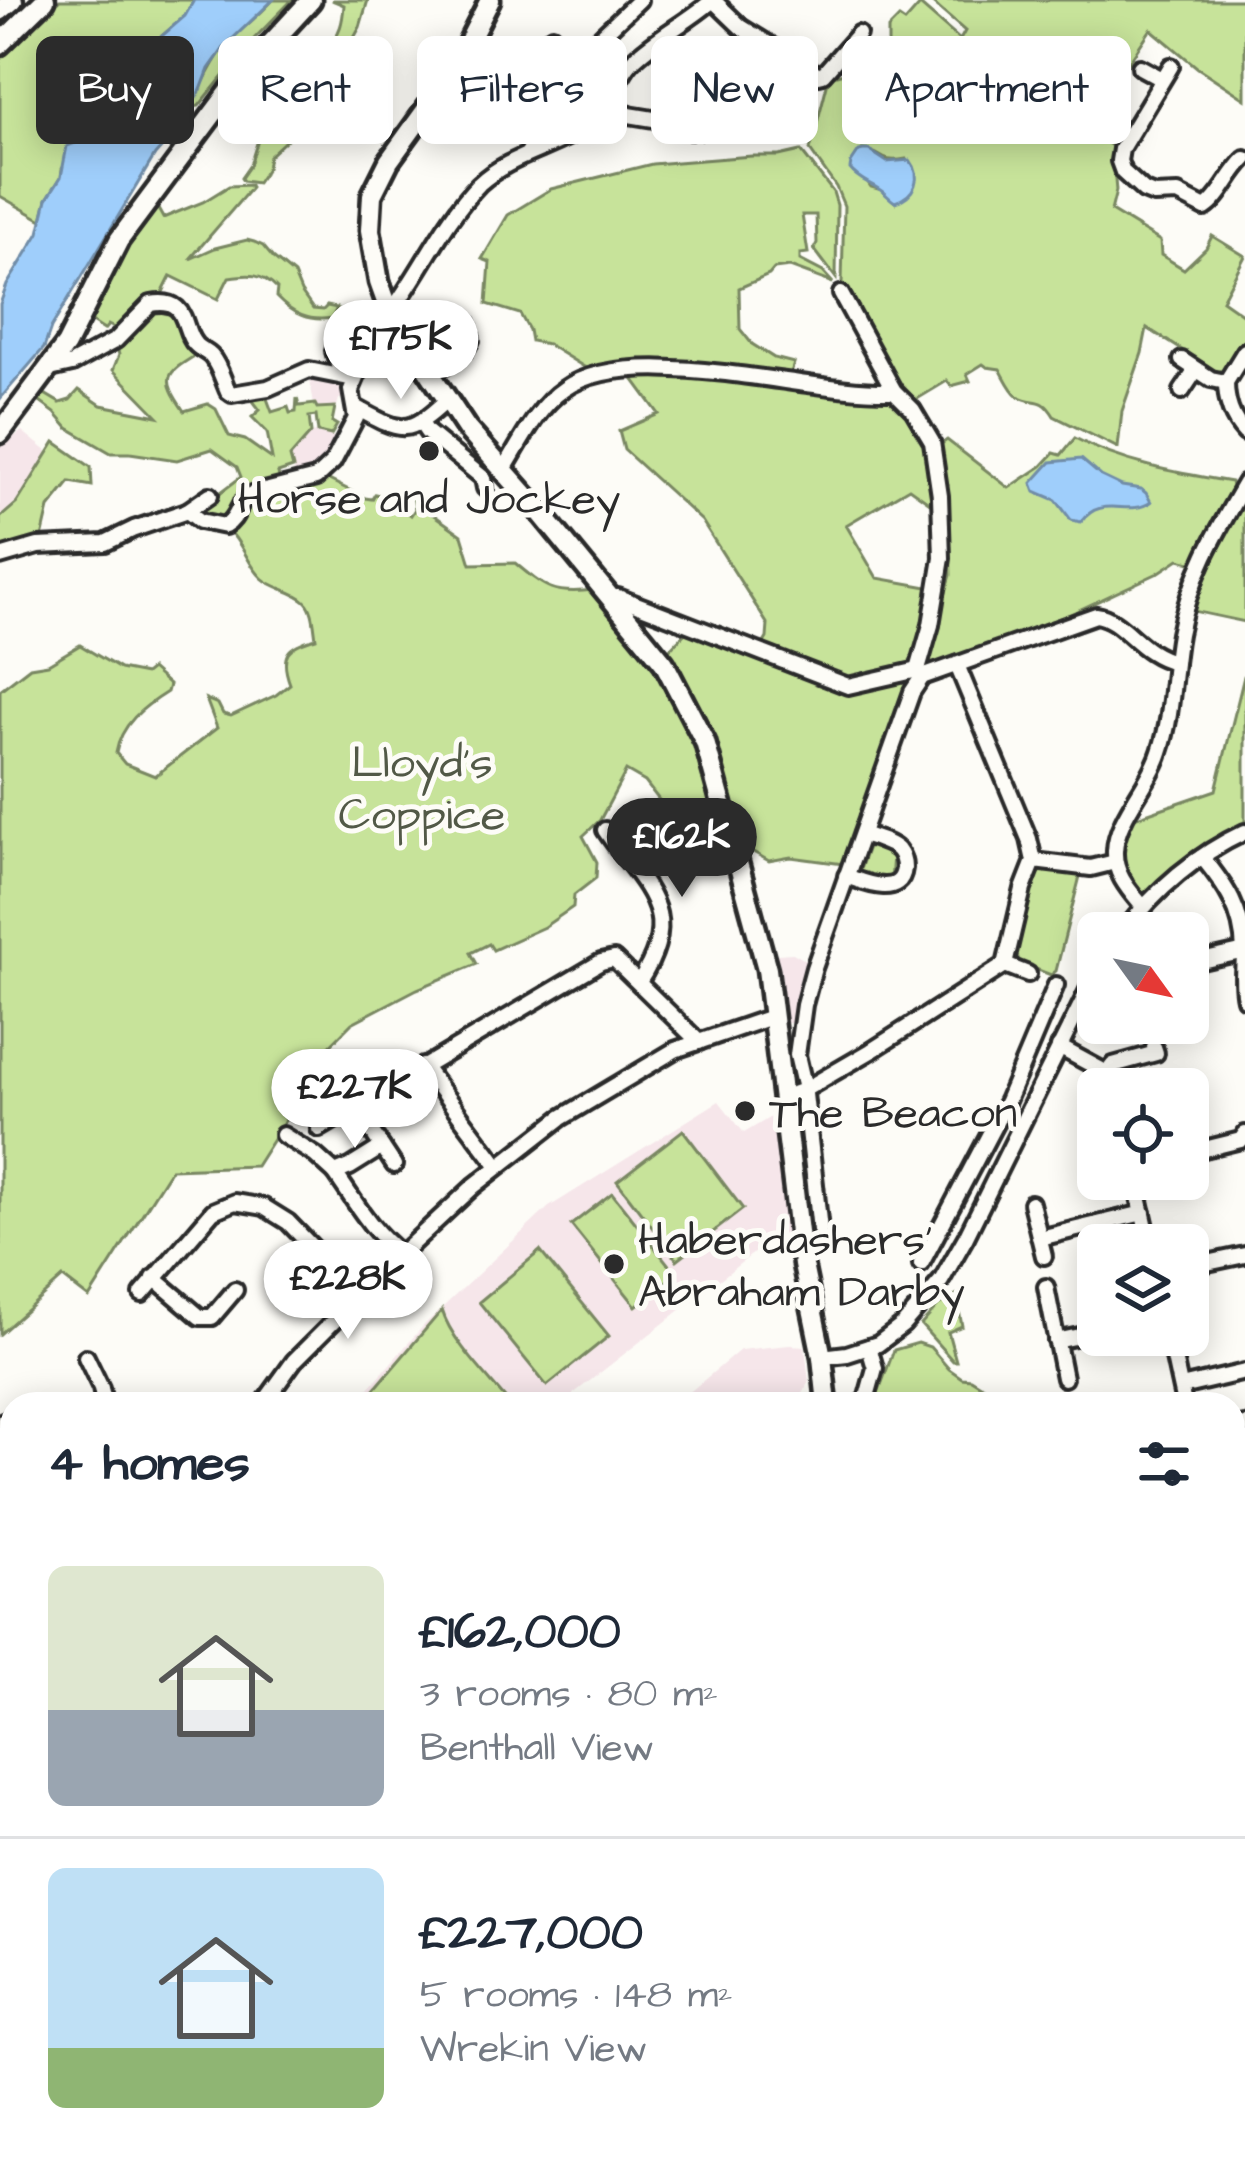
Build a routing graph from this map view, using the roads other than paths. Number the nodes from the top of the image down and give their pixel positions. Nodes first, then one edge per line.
1 (13, 0) edge
2 (45, 0) edge
3 (311, 0) edge
4 (490, 0) edge
5 (639, 0) edge
6 (708, 1) edge
7 (0, 11) edge
8 (858, 34) dead end
9 (601, 36) edge
10 (0, 44) edge
11 (1140, 67) dead end
12 (627, 72) edge
13 (1131, 129) edge
14 (533, 144) edge
15 (547, 144) edge
16 (1124, 144) edge
17 (528, 153) junction
18 (1245, 159) edge
19 (841, 294) dead end
20 (390, 313) junction
21 (350, 324) dead end
22 (409, 341) junction
23 (368, 350) dead end
24 (1245, 351) edge
25 (50, 369) junction
26 (430, 376) junction
27 (347, 377) junction
28 (1226, 382) junction
29 (894, 391) junction
30 (1182, 391) dead end
31 (447, 400) junction
32 (356, 407) junction
33 (422, 423) junction
34 (0, 433) edge
35 (1245, 433) edge
36 (502, 471) junction
37 (1245, 483) edge
38 (485, 488) dead end
39 (210, 495) dead end
40 (187, 511) junction
41 (0, 556) edge
42 (610, 598) junction
43 (1175, 662) junction
44 (957, 664) junction
45 (921, 674) junction
46 (605, 830) dead end
47 (1245, 832) edge
48 (862, 834) junction
49 (1202, 856) junction
50 (1034, 861) junction
51 (1114, 862) junction
52 (846, 876) junction
53 (1143, 907) junction
54 (1139, 912) edge
55 (1245, 951) edge
56 (1209, 959) edge
57 (1004, 964) junction
58 (1028, 974) dead end
59 (639, 982) junction
60 (1056, 986) dead end
61 (1245, 999) edge
62 (1077, 1011) edge
63 (771, 1017) junction
64 (700, 1042) junction
65 (1059, 1047) junction
66 (1154, 1047) dead end
67 (423, 1066) junction
68 (1098, 1068) edge
69 (1111, 1068) edge
70 (804, 1090) junction
71 (784, 1097) junction
72 (1006, 1101) junction
73 (357, 1109) junction
74 (1028, 1110) junction
75 (319, 1129) dead end
76 (1245, 1134) edge
77 (284, 1135) dead end
78 (382, 1147) junction
79 (1209, 1148) edge
80 (394, 1165) dead end
81 (498, 1166) junction
82 (335, 1173) junction
83 (1140, 1200) edge
84 (1031, 1203) dead end
85 (1143, 1214) junction
86 (1145, 1224) edge
87 (820, 1230) dead end
88 (1040, 1238) junction
89 (401, 1254) junction
90 (1245, 1255) edge
91 (1043, 1256) dead end
92 (1209, 1263) edge
93 (920, 1264) dead end
94 (154, 1278) junction
95 (1046, 1287) dead end
96 (368, 1288) junction
97 (235, 1290) dead end
98 (142, 1294) dead end
99 (1077, 1336) edge
100 (1056, 1341) junction
101 (869, 1347) junction
102 (1174, 1356) edge
103 (86, 1357) dead end
104 (822, 1357) junction
105 (1245, 1372) edge
106 (1064, 1378) dead end
107 (1181, 1388) junction
108 (102, 1392) edge
109 (272, 1392) edge
110 (826, 1392) edge
111 (868, 1392) edge
112 (1182, 1392) edge

1 - 7 main road
2 - 10 main road
3 - 25 main road
4 - 20 main road
5 - 9 street
6 - 8 street
6 - 12 street
11 - 13 street
14 - 17 street
15 - 17 street
16 - 18 street
17 - 20 street
19 - 29 street
20 - 22 main road
21 - 27 street
22 - 26 main road
22 - 26 street
23 - 27 street
24 - 28 street
25 - 27 street
25 - 34 main road
26 - 31 main road
27 - 32 street
28 - 30 street
28 - 35 street
29 - 36 street
29 - 45 street
31 - 33 street
31 - 36 main road
32 - 33 street
32 - 40 street
33 - 38 street
36 - 42 main road
37 - 43 street
39 - 40 street
40 - 41 street
42 - 45 street
42 - 63 main road
43 - 44 street
43 - 51 street
44 - 45 street
44 - 50 street
45 - 48 street
46 - 59 street
47 - 49 street
48 - 52 street
48 - 52 street
49 - 53 street
49 - 55 street
50 - 51 street
50 - 57 street
51 - 53 street
52 - 70 street
53 - 54 street
55 - 56 street
55 - 61 street
57 - 58 street
57 - 70 street
59 - 64 street
59 - 67 street
60 - 72 street
62 - 65 street
63 - 64 street
63 - 71 main road
64 - 81 street
65 - 68 street
65 - 74 street
66 - 69 street
67 - 73 street
67 - 81 street
70 - 71 street
70 - 87 street
71 - 104 main road
72 - 74 street
72 - 93 street
73 - 75 street
73 - 78 street
74 - 101 street
76 - 79 street
77 - 82 street
78 - 80 street
78 - 82 street
81 - 89 street
82 - 89 street
83 - 85 street
84 - 88 street
85 - 86 street
85 - 88 street
88 - 91 street
89 - 96 street
90 - 92 street
94 - 96 street
94 - 97 street
94 - 98 street
95 - 100 street
96 - 109 street
99 - 100 street
100 - 106 street
101 - 104 street
101 - 111 street
102 - 107 street
103 - 108 street
104 - 110 main road
105 - 107 street
107 - 112 street

